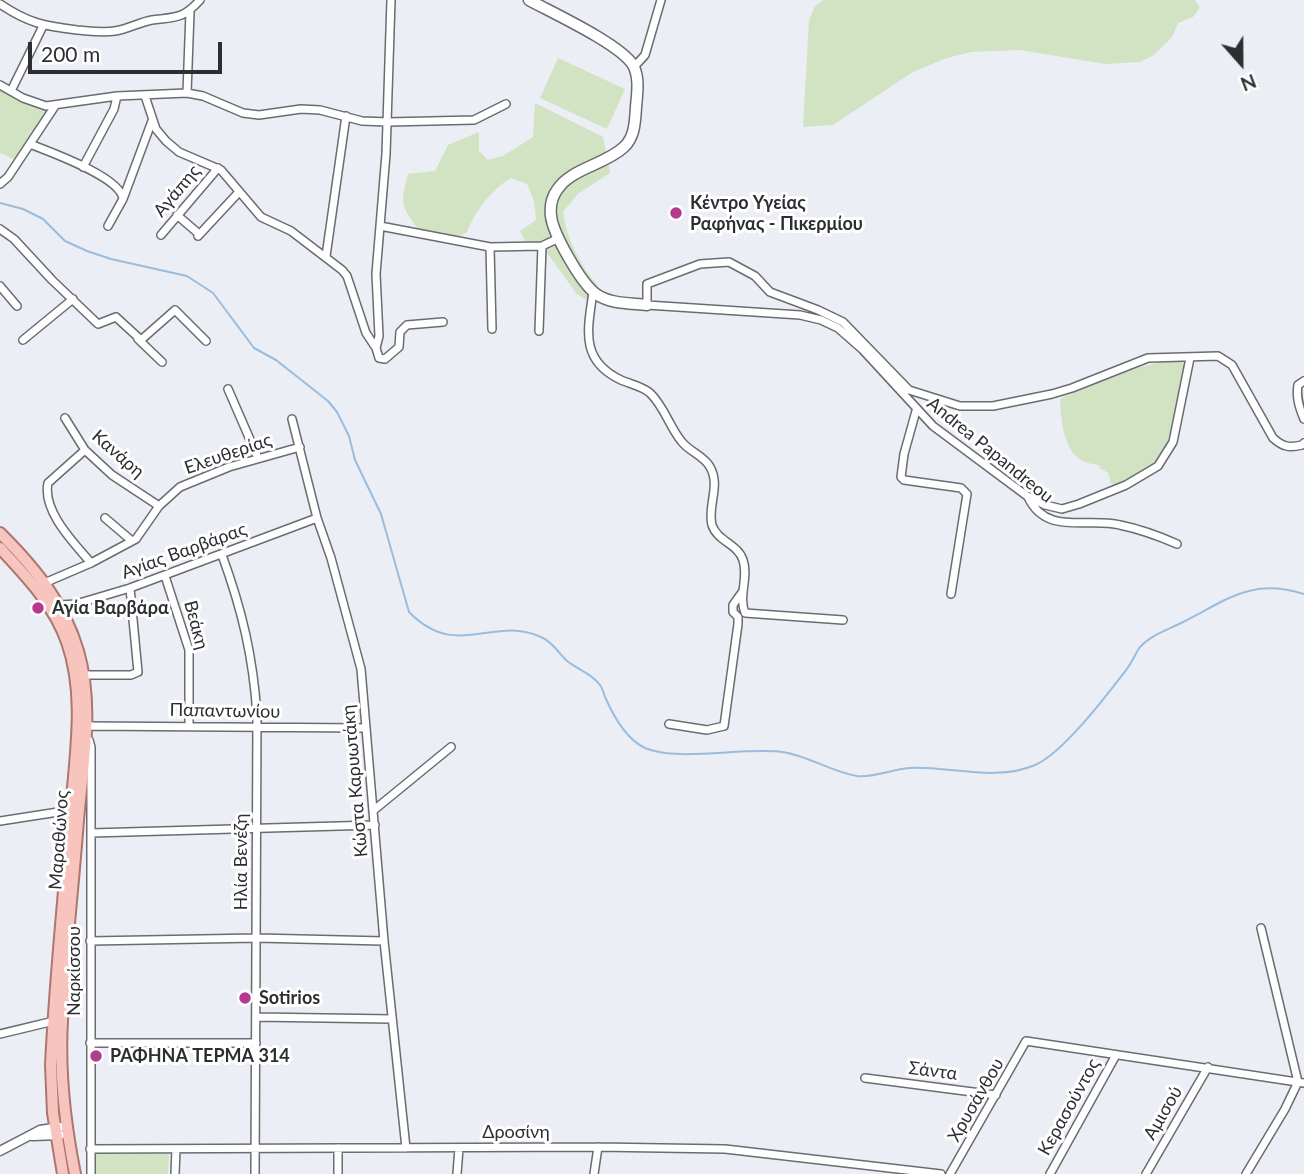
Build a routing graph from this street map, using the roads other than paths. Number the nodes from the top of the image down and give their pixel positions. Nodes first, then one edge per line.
1 (200, 0) edge
2 (391, 0) edge
3 (529, 0) edge
4 (661, 0) edge
5 (0, 4) edge
6 (543, 4) edge
7 (190, 12) junction
8 (43, 26) junction
9 (634, 67) junction
10 (0, 85) edge
11 (11, 91) junction
12 (187, 93) junction
13 (117, 96) junction
14 (145, 96) junction
15 (506, 104) dead end
16 (55, 106) junction
17 (345, 116) junction
18 (152, 121) junction
19 (388, 122) junction
20 (30, 144) junction
21 (83, 166) junction
22 (218, 168) junction
23 (0, 184) edge
24 (239, 192) junction
25 (123, 199) junction
26 (177, 215) junction
27 (108, 226) dead end
28 (380, 226) junction
29 (0, 229) edge
30 (161, 235) dead end
31 (559, 238) junction
32 (542, 246) junction
33 (490, 247) junction
34 (326, 256) junction
35 (0, 286) edge
36 (593, 292) junction
37 (73, 299) junction
38 (647, 305) junction
39 (17, 306) dead end
40 (443, 322) dead end
41 (492, 328) dead end
42 (539, 331) dead end
43 (138, 339) junction
44 (23, 340) dead end
45 (206, 341) dead end
46 (376, 348) junction
47 (1190, 358) junction
48 (162, 362) dead end
49 (1304, 381) edge
50 (228, 389) dead end
51 (916, 411) junction
52 (65, 418) dead end
53 (292, 419) dead end
54 (1304, 419) edge
55 (1304, 443) edge
56 (300, 447) junction
57 (85, 450) junction
58 (258, 458) junction
59 (1027, 496) junction
60 (159, 506) junction
61 (106, 518) dead end
62 (317, 518) junction
63 (0, 533) edge
64 (132, 541) junction
65 (1177, 544) dead end
66 (0, 548) edge
67 (222, 555) junction
68 (91, 563) junction
69 (165, 576) junction
70 (41, 586) junction
71 (130, 588) junction
72 (744, 591) junction
73 (951, 594) dead end
74 (60, 605) junction
75 (843, 620) dead end
76 (84, 675) junction
77 (669, 724) dead end
78 (85, 726) junction
79 (190, 726) junction
80 (257, 728) junction
81 (365, 728) junction
82 (451, 747) dead end
83 (71, 810) junction
84 (374, 810) junction
85 (0, 821) edge
86 (376, 825) junction
87 (256, 829) junction
88 (90, 833) junction
89 (1261, 928) dead end
90 (257, 938) junction
91 (90, 941) junction
92 (384, 941) junction
93 (256, 1017) junction
94 (392, 1019) junction
95 (54, 1021) junction
96 (0, 1034) edge
97 (90, 1043) junction
98 (256, 1043) junction
99 (1116, 1055) junction
100 (1208, 1067) junction
101 (865, 1078) dead end
102 (1301, 1082) edge
103 (996, 1095) junction
104 (62, 1131) junction
105 (338, 1147) junction
106 (598, 1147) junction
107 (406, 1148) junction
108 (459, 1148) junction
109 (90, 1149) junction
110 (176, 1149) junction
111 (256, 1150) junction
112 (0, 1152) edge
113 (63, 1174) edge
114 (75, 1174) edge
115 (91, 1174) edge
116 (175, 1174) edge
117 (255, 1174) edge
118 (338, 1174) edge
119 (457, 1174) edge
120 (594, 1174) edge
121 (941, 1174) edge
122 (950, 1174) edge
123 (1050, 1174) edge
124 (1146, 1174) edge
125 (1246, 1174) edge

1 - 7 street
2 - 19 street
3 - 6 main road
4 - 9 street
5 - 8 street
6 - 9 main road
7 - 8 street
7 - 12 street
8 - 11 street
9 - 31 main road
10 - 11 street
11 - 16 street
12 - 14 street
12 - 17 street
13 - 14 street
13 - 16 street
13 - 21 street
14 - 18 street
15 - 19 street
16 - 20 street
17 - 19 street
17 - 34 street
18 - 22 street
18 - 25 street
19 - 28 street
20 - 21 street
20 - 23 street
21 - 25 street
22 - 24 street
22 - 26 street, Αγάπης
24 - 26 street
24 - 34 street
25 - 27 street
26 - 30 street, Αγάπης
28 - 33 street
28 - 46 street
29 - 37 street
31 - 32 street
31 - 36 main road
32 - 33 street
32 - 42 street
33 - 41 street
34 - 46 street
35 - 39 street
36 - 38 main road
36 - 72 street
37 - 43 street
37 - 44 street
38 - 47 street
38 - 51 street, Andrea Papandreou
40 - 46 street
43 - 45 street
43 - 48 street
47 - 55 street
47 - 59 street
49 - 54 street
50 - 58 street
51 - 59 street, Andrea Papandreou
51 - 73 street
52 - 57 street, Κανάρη
53 - 56 street, Κώστα Καρυωτάκη
56 - 58 street, Ελευθερίας
56 - 62 street, Κώστα Καρυωτάκη
57 - 60 street, Κανάρη
57 - 68 street
58 - 60 street, Ελευθερίας
59 - 65 street, Andrea Papandreou
60 - 64 street, Ελευθερίας
61 - 64 street
62 - 67 street, Αγίας Βαρβάρας
62 - 81 street, Κώστα Καρυωτάκη
63 - 70 main road, Μαραθώνος
64 - 68 street, Ελευθερίας
66 - 70 main road, Μαραθώνος
67 - 69 street, Αγίας Βαρβάρας
67 - 80 street, Ηλία Βενέζη
68 - 70 street, Ελευθερίας
69 - 71 street, Αγίας Βαρβάρας
69 - 79 street, Βεάκη
70 - 74 main road, Μαραθώνος
70 - 83 main road, Μαραθώνος
71 - 74 street, Αγίας Βαρβάρας
71 - 76 street
72 - 75 street
72 - 77 street
74 - 76 main road, Μαραθώνος
76 - 78 main road, Μαραθώνος
78 - 79 street, Παπαντωνίου
78 - 88 street, Ναρκίσσου
78 - 104 main road, Μαραθώνος
79 - 80 street, Παπαντωνίου
80 - 81 street, Παπαντωνίου
80 - 87 street, Ηλία Βενέζη
81 - 84 street, Κώστα Καρυωτάκη
82 - 84 street
83 - 85 street
83 - 95 main road, Μαραθώνος
84 - 86 street, Κώστα Καρυωτάκη
86 - 87 street
86 - 92 street, Κώστα Καρυωτάκη
87 - 88 street
87 - 90 street, Ηλία Βενέζη
88 - 91 street, Ναρκίσσου
89 - 102 street
90 - 91 street
90 - 92 street
90 - 93 street, Ηλία Βενέζη
91 - 97 street, Ναρκίσσου
92 - 94 street, Κώστα Καρυωτάκη
93 - 94 street
93 - 98 street, Ηλία Βενέζη
94 - 107 street, Κώστα Καρυωτάκη
95 - 96 street
95 - 104 main road, Μαραθώνος
97 - 98 street
97 - 109 street, Ναρκίσσου
98 - 111 street, Ηλία Βενέζη
99 - 100 street
99 - 103 street, Χρυσάνθου
99 - 123 street, Κερασούντος
100 - 102 street
100 - 124 street, Αμισού
101 - 103 street, Σάντα
102 - 125 street
103 - 122 street, Χρυσάνθου
104 - 112 street
104 - 113 main road, Μαραθώνος
104 - 114 main road, Μαραθώνος
105 - 107 street, Δροσίνη
105 - 111 street, Δροσίνη
105 - 118 street
106 - 108 street, Δροσίνη
106 - 120 street
106 - 121 street, Δροσίνη
107 - 108 street, Δροσίνη
108 - 119 street
109 - 110 street, Δροσίνη
109 - 115 street, Ναρκίσσου
110 - 111 street, Δροσίνη
110 - 116 street
111 - 117 street, Ηλία Βενέζη

